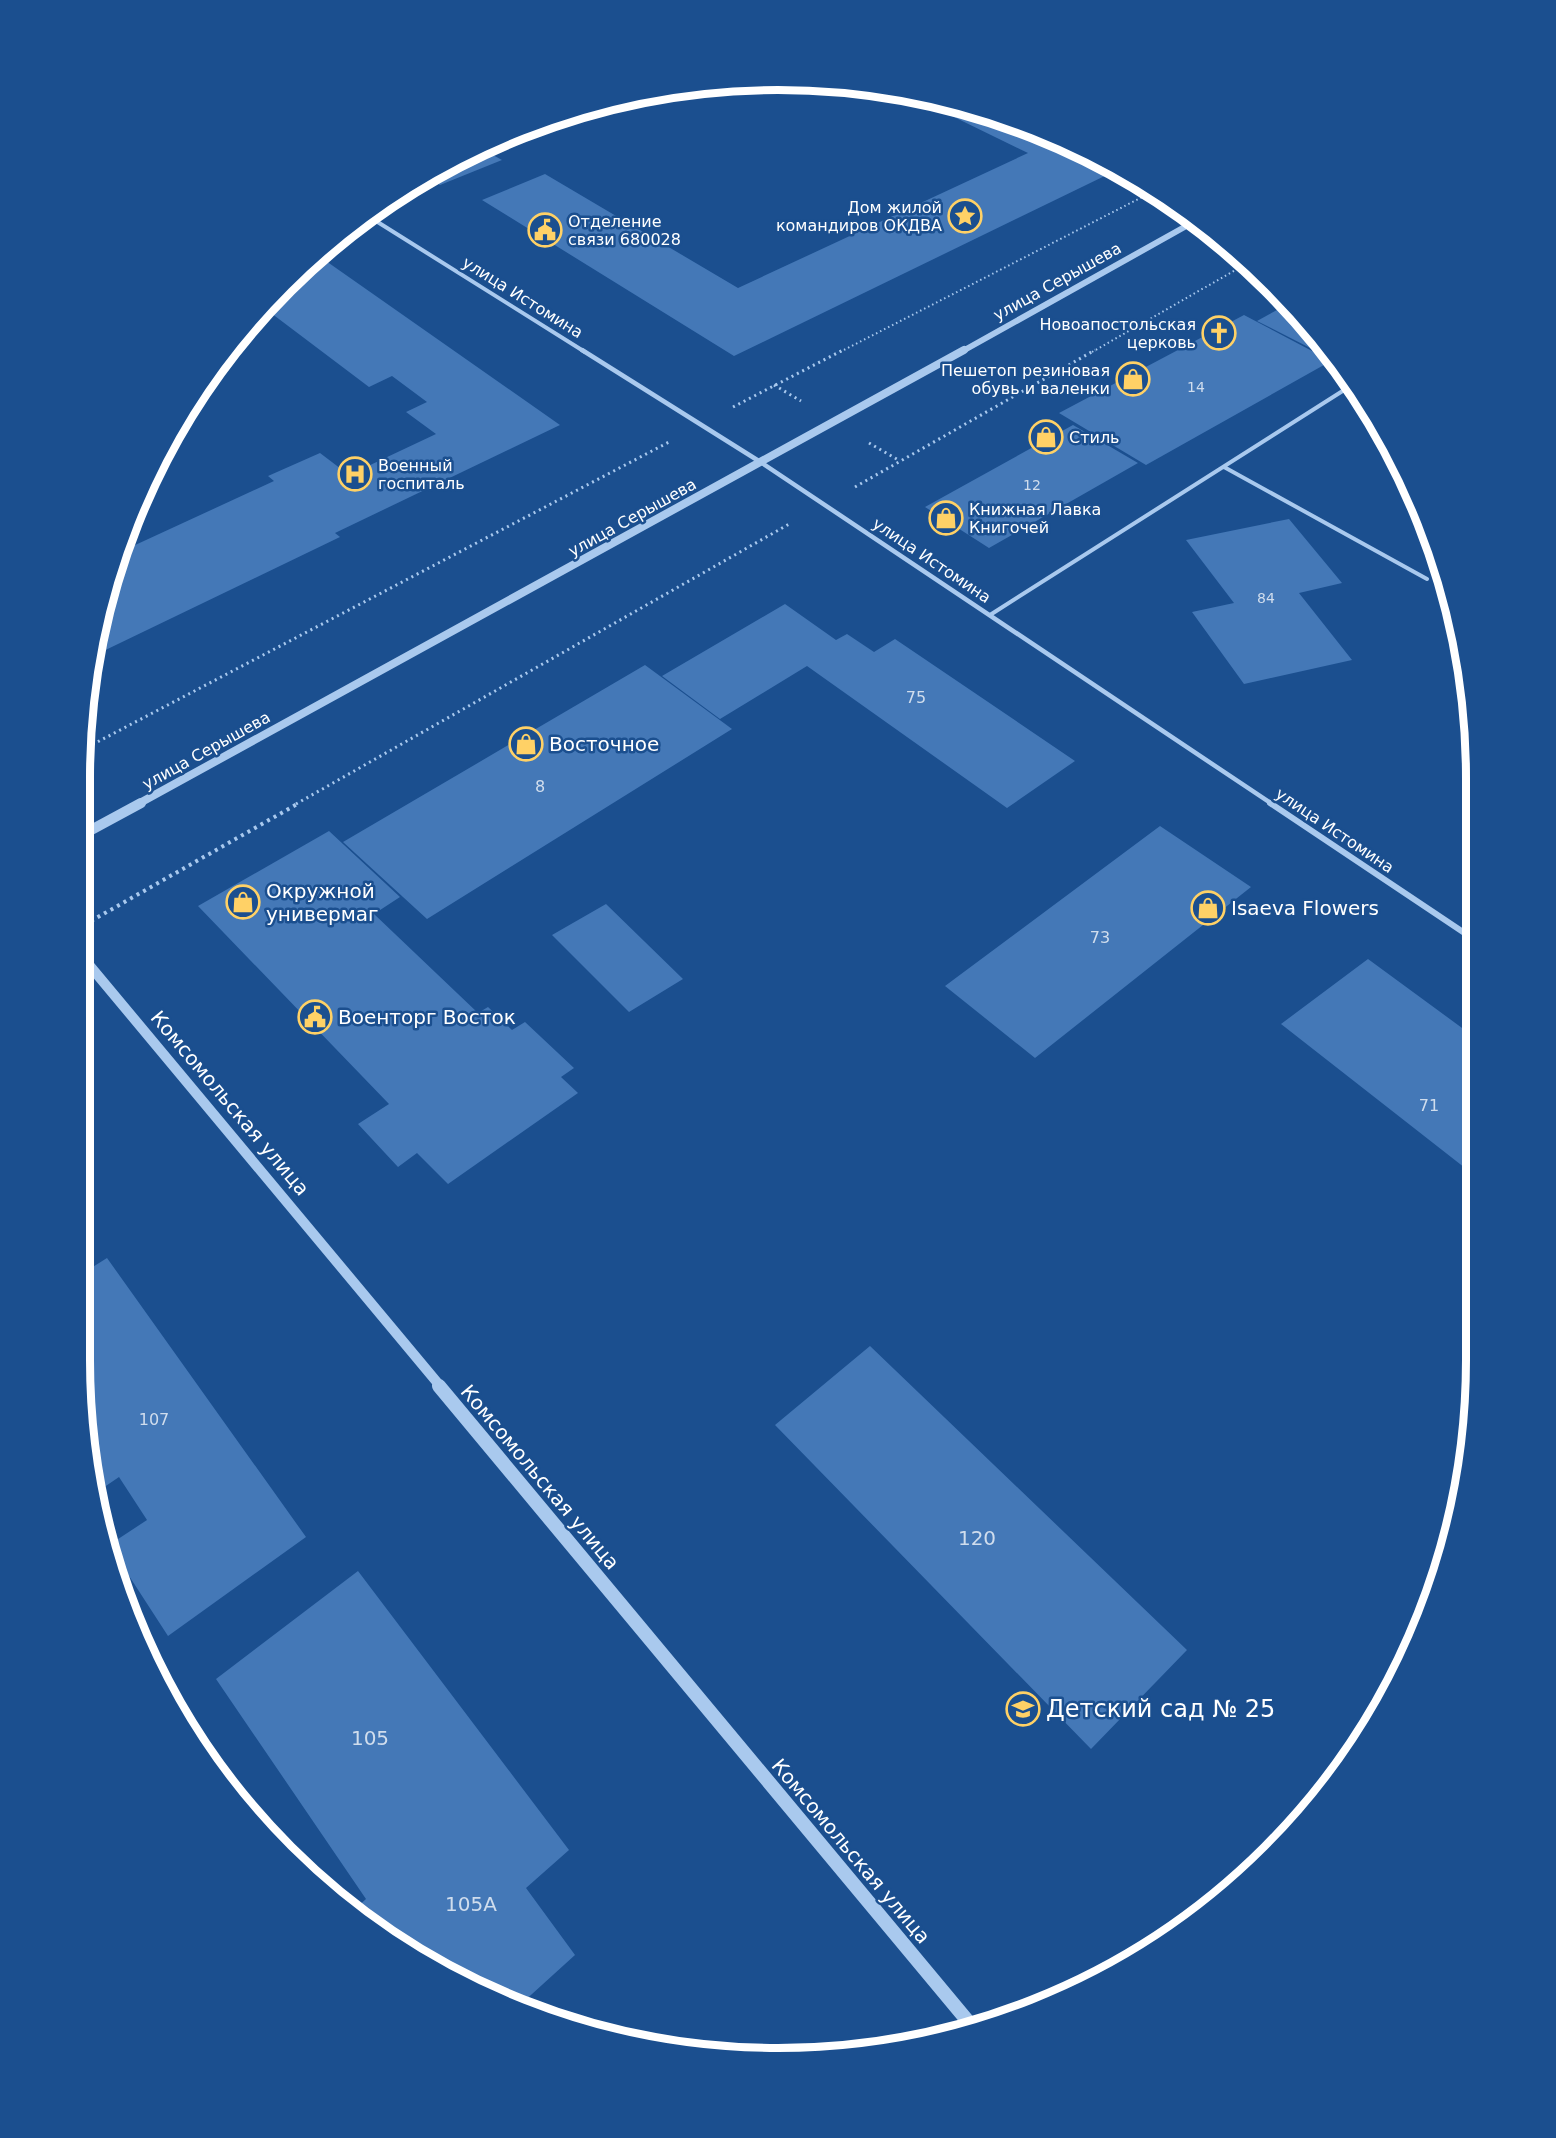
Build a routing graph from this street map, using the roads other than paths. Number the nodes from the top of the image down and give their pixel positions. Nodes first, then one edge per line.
1 (375, 221) edge
2 (1187, 225) edge
3 (1345, 389) edge
4 (762, 462) junction
5 (1224, 467) junction
6 (1427, 579) dead end
7 (990, 615) junction
8 (90, 831) edge
9 (1466, 934) edge
10 (90, 966) edge
11 (968, 2021) edge

1 - 4 street, улица Истомина
2 - 4 street, улица Серышева
3 - 5 lane
4 - 7 street, улица Истомина
4 - 8 street, улица Серышева
5 - 6 lane
5 - 7 lane
7 - 9 street, улица Истомина
10 - 11 street, Комсомольская улица

